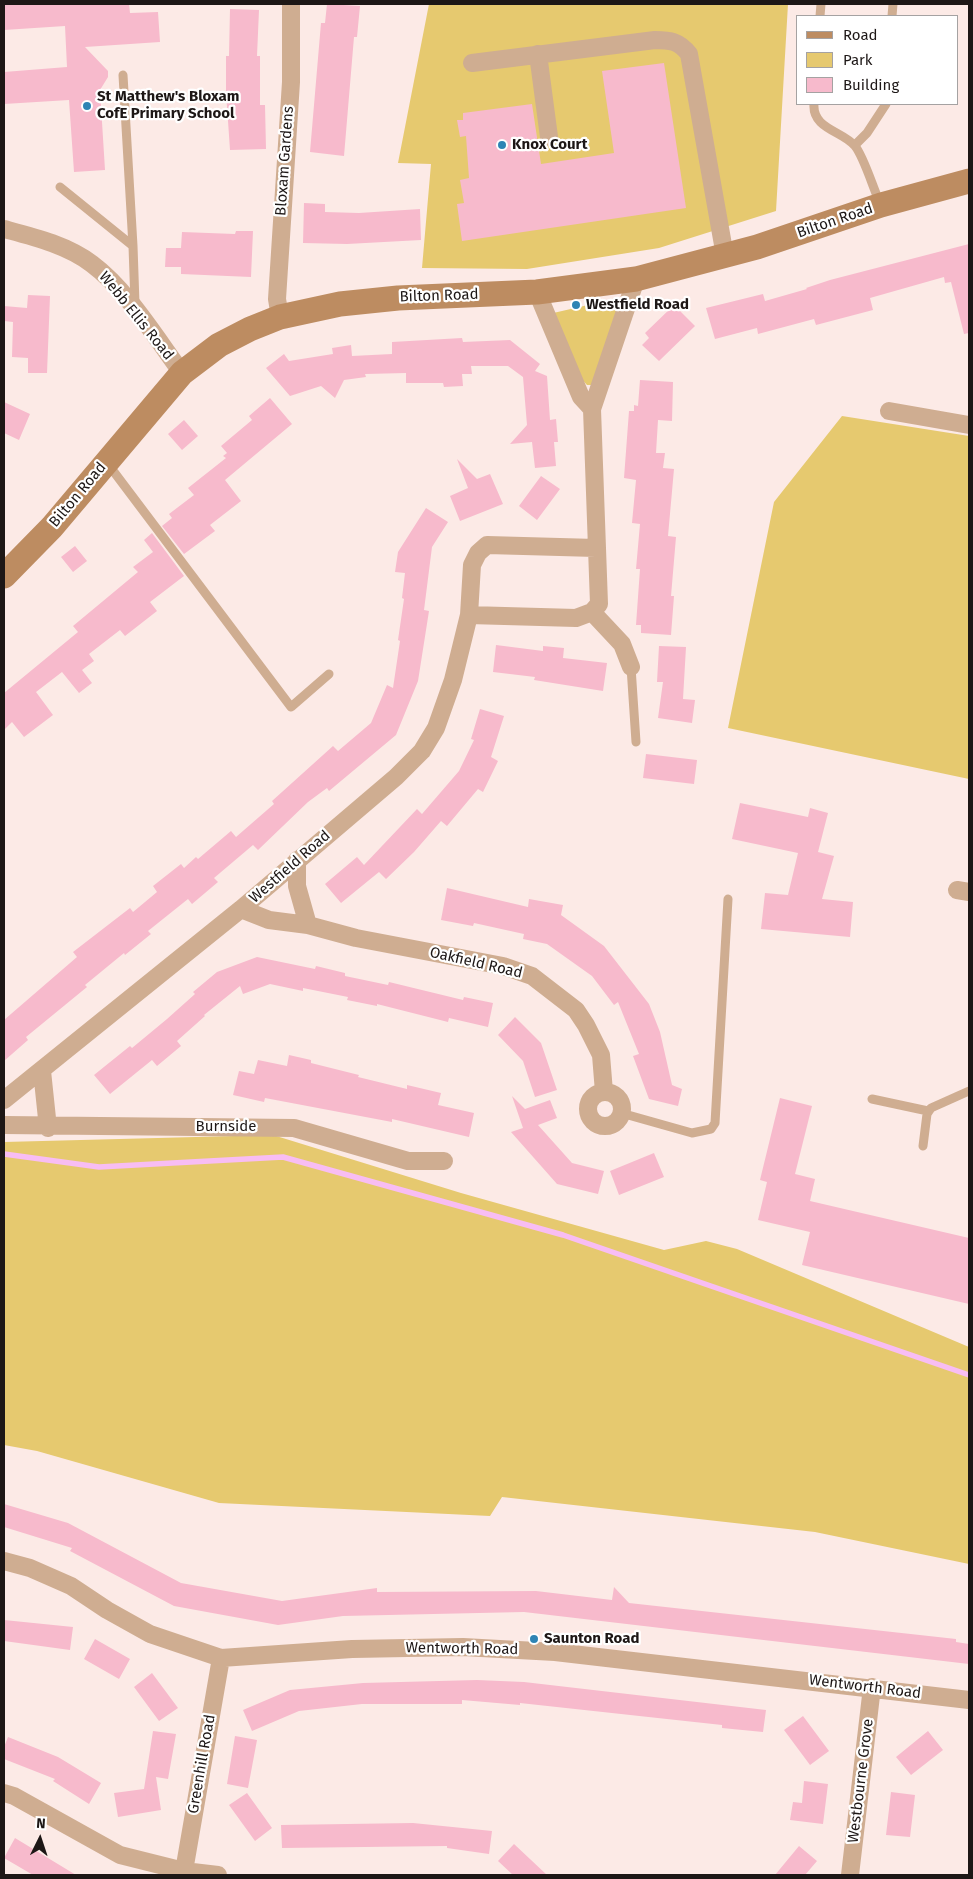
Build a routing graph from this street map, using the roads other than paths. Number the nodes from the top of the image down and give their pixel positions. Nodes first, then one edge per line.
1 (291, 4) edge
2 (538, 54) junction
3 (472, 63) dead end
4 (123, 75) dead end
5 (814, 105) edge
6 (885, 105) edge
7 (549, 137) dead end
8 (855, 145) junction
9 (969, 181) edge
10 (60, 187) dead end
11 (881, 205) junction
12 (4, 229) edge
13 (134, 246) junction
14 (725, 256) junction
15 (636, 279) junction
16 (537, 292) junction
17 (135, 310) junction
18 (280, 318) junction
19 (182, 373) junction
20 (592, 410) junction
21 (889, 412) dead end
22 (969, 425) edge
23 (106, 461) junction
24 (596, 548) junction
25 (4, 576) edge
26 (592, 612) junction
27 (469, 615) junction
28 (631, 667) joint
29 (329, 674) dead end
30 (636, 742) dead end
31 (296, 860) junction
32 (728, 899) dead end
33 (241, 909) junction
34 (308, 925) junction
35 (42, 1071) junction
36 (969, 1091) edge
37 (604, 1092) junction
38 (872, 1099) dead end
39 (4, 1100) edge
40 (928, 1111) junction
41 (621, 1113) junction
42 (4, 1125) edge
43 (48, 1128) junction
44 (923, 1146) dead end
45 (444, 1161) dead end
46 (4, 1561) edge
47 (221, 1658) junction
48 (872, 1687) junction
49 (969, 1700) edge
50 (4, 1793) edge
51 (184, 1871) junction
52 (218, 1875) edge
53 (850, 1875) edge

1 - 18 street, Bloxam Gardens
2 - 3 street
2 - 7 street
2 - 14 street
4 - 13 lane
5 - 8 lane
6 - 8 lane
8 - 11 lane
9 - 11 main road, Bilton Road
10 - 13 lane
11 - 14 main road, Bilton Road
12 - 17 street, Webb Ellis Road
13 - 17 lane
14 - 15 main road, Bilton Road
15 - 16 main road, Bilton Road
15 - 20 street
16 - 18 main road, Bilton Road
16 - 20 street
17 - 19 street, Webb Ellis Road
18 - 19 main road, Bilton Road
19 - 23 main road, Bilton Road
20 - 24 street
21 - 22 street
23 - 25 main road, Bilton Road
23 - 29 lane
24 - 26 street
24 - 27 street, Westfield Road
26 - 27 street
26 - 28 street
27 - 31 street, Westfield Road
28 - 30 lane
31 - 33 street, Westfield Road
31 - 34 street
32 - 41 lane
33 - 34 street, Oakfield Road
33 - 35 street, Westfield Road
34 - 37 street, Oakfield Road
35 - 39 street, Westfield Road
35 - 43 street
36 - 40 lane
37 - 41 street
37 - 41 street
38 - 40 lane
40 - 44 lane
42 - 43 street, Burnside
43 - 45 street, Burnside
46 - 47 street, Wentworth Road
47 - 48 street, Wentworth Road
47 - 51 street, Greenhill Road
48 - 49 street, Wentworth Road
48 - 53 street, Westbourne Grove
50 - 51 street
51 - 52 street

